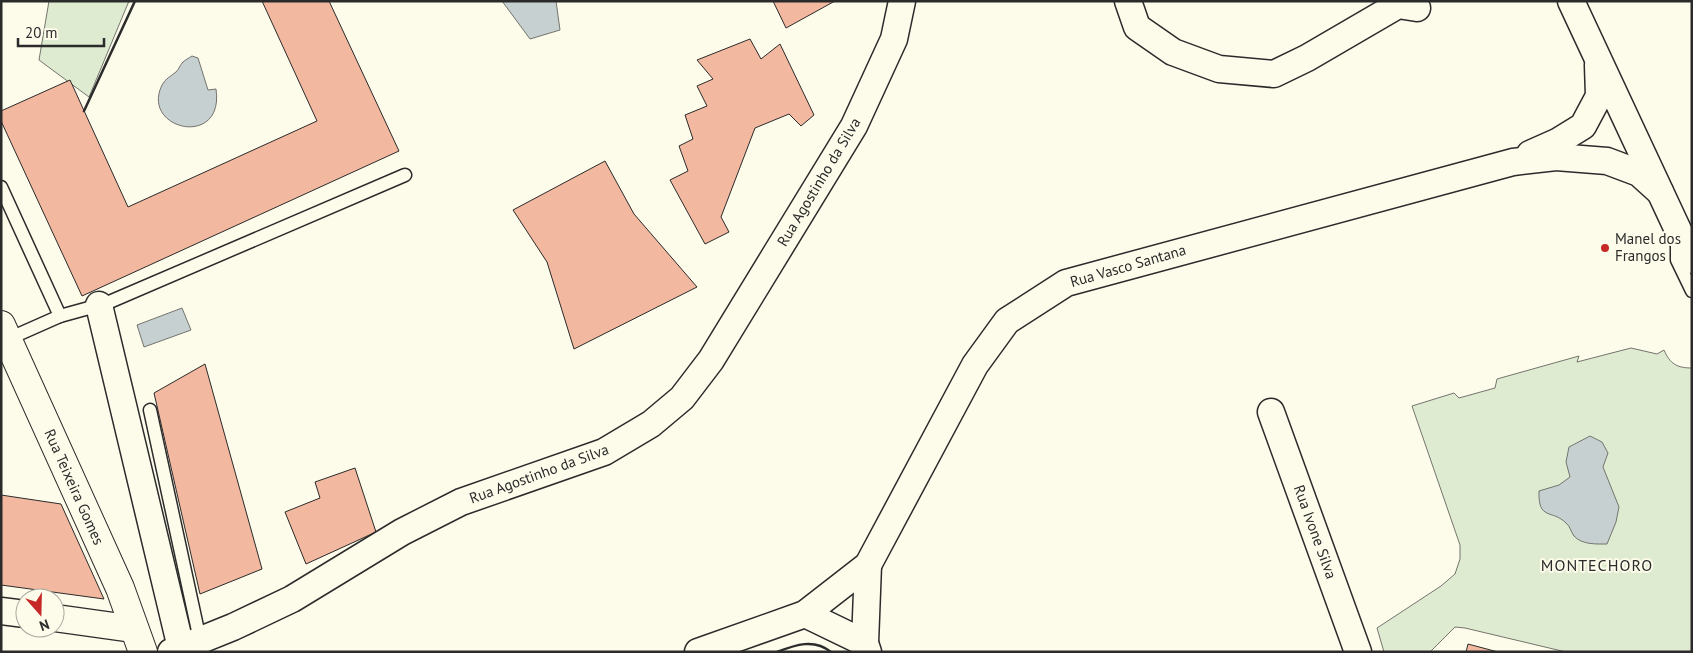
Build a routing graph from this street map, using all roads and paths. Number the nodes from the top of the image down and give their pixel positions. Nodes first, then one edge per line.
1 (902, 1) edge
2 (1128, 1) edge
3 (1571, 1) edge
4 (1417, 8) dead end
5 (1597, 58) junction
6 (1513, 162) junction
7 (405, 175) dead end
8 (1, 187) edge
9 (1660, 192) junction
10 (1677, 229) junction
11 (1692, 260) edge
12 (1692, 291) edge
13 (99, 305) junction
14 (60, 316) junction
15 (4, 332) edge
16 (150, 410) dead end
17 (1271, 412) dead end
18 (868, 565) junction
19 (1, 611) edge
20 (15, 613) edge
21 (805, 614) junction
22 (65, 621) edge
23 (138, 640) edge
24 (184, 646) edge
25 (867, 647) edge
26 (698, 652) edge
27 (1358, 652) edge

1 - 24 street, Rua Agostinho da Silva
2 - 4 street
3 - 5 street
5 - 6 street, Rua Vasco Santana
5 - 9 street
6 - 9 street, Rua Vasco Santana
6 - 18 street, Rua Vasco Santana
7 - 13 lane
8 - 14 lane
9 - 10 street
10 - 11 street
10 - 12 lane
13 - 14 lane
13 - 24 street
14 - 15 lane
15 - 23 main road, Rua Teixeira Gomes
16 - 24 lane
17 - 27 street, Rua Ivone Silva
18 - 21 street, Rua Vasco Santana
18 - 25 street
19 - 20 street
21 - 25 street
21 - 26 street, Rua Vasco Santana
22 - 23 street

